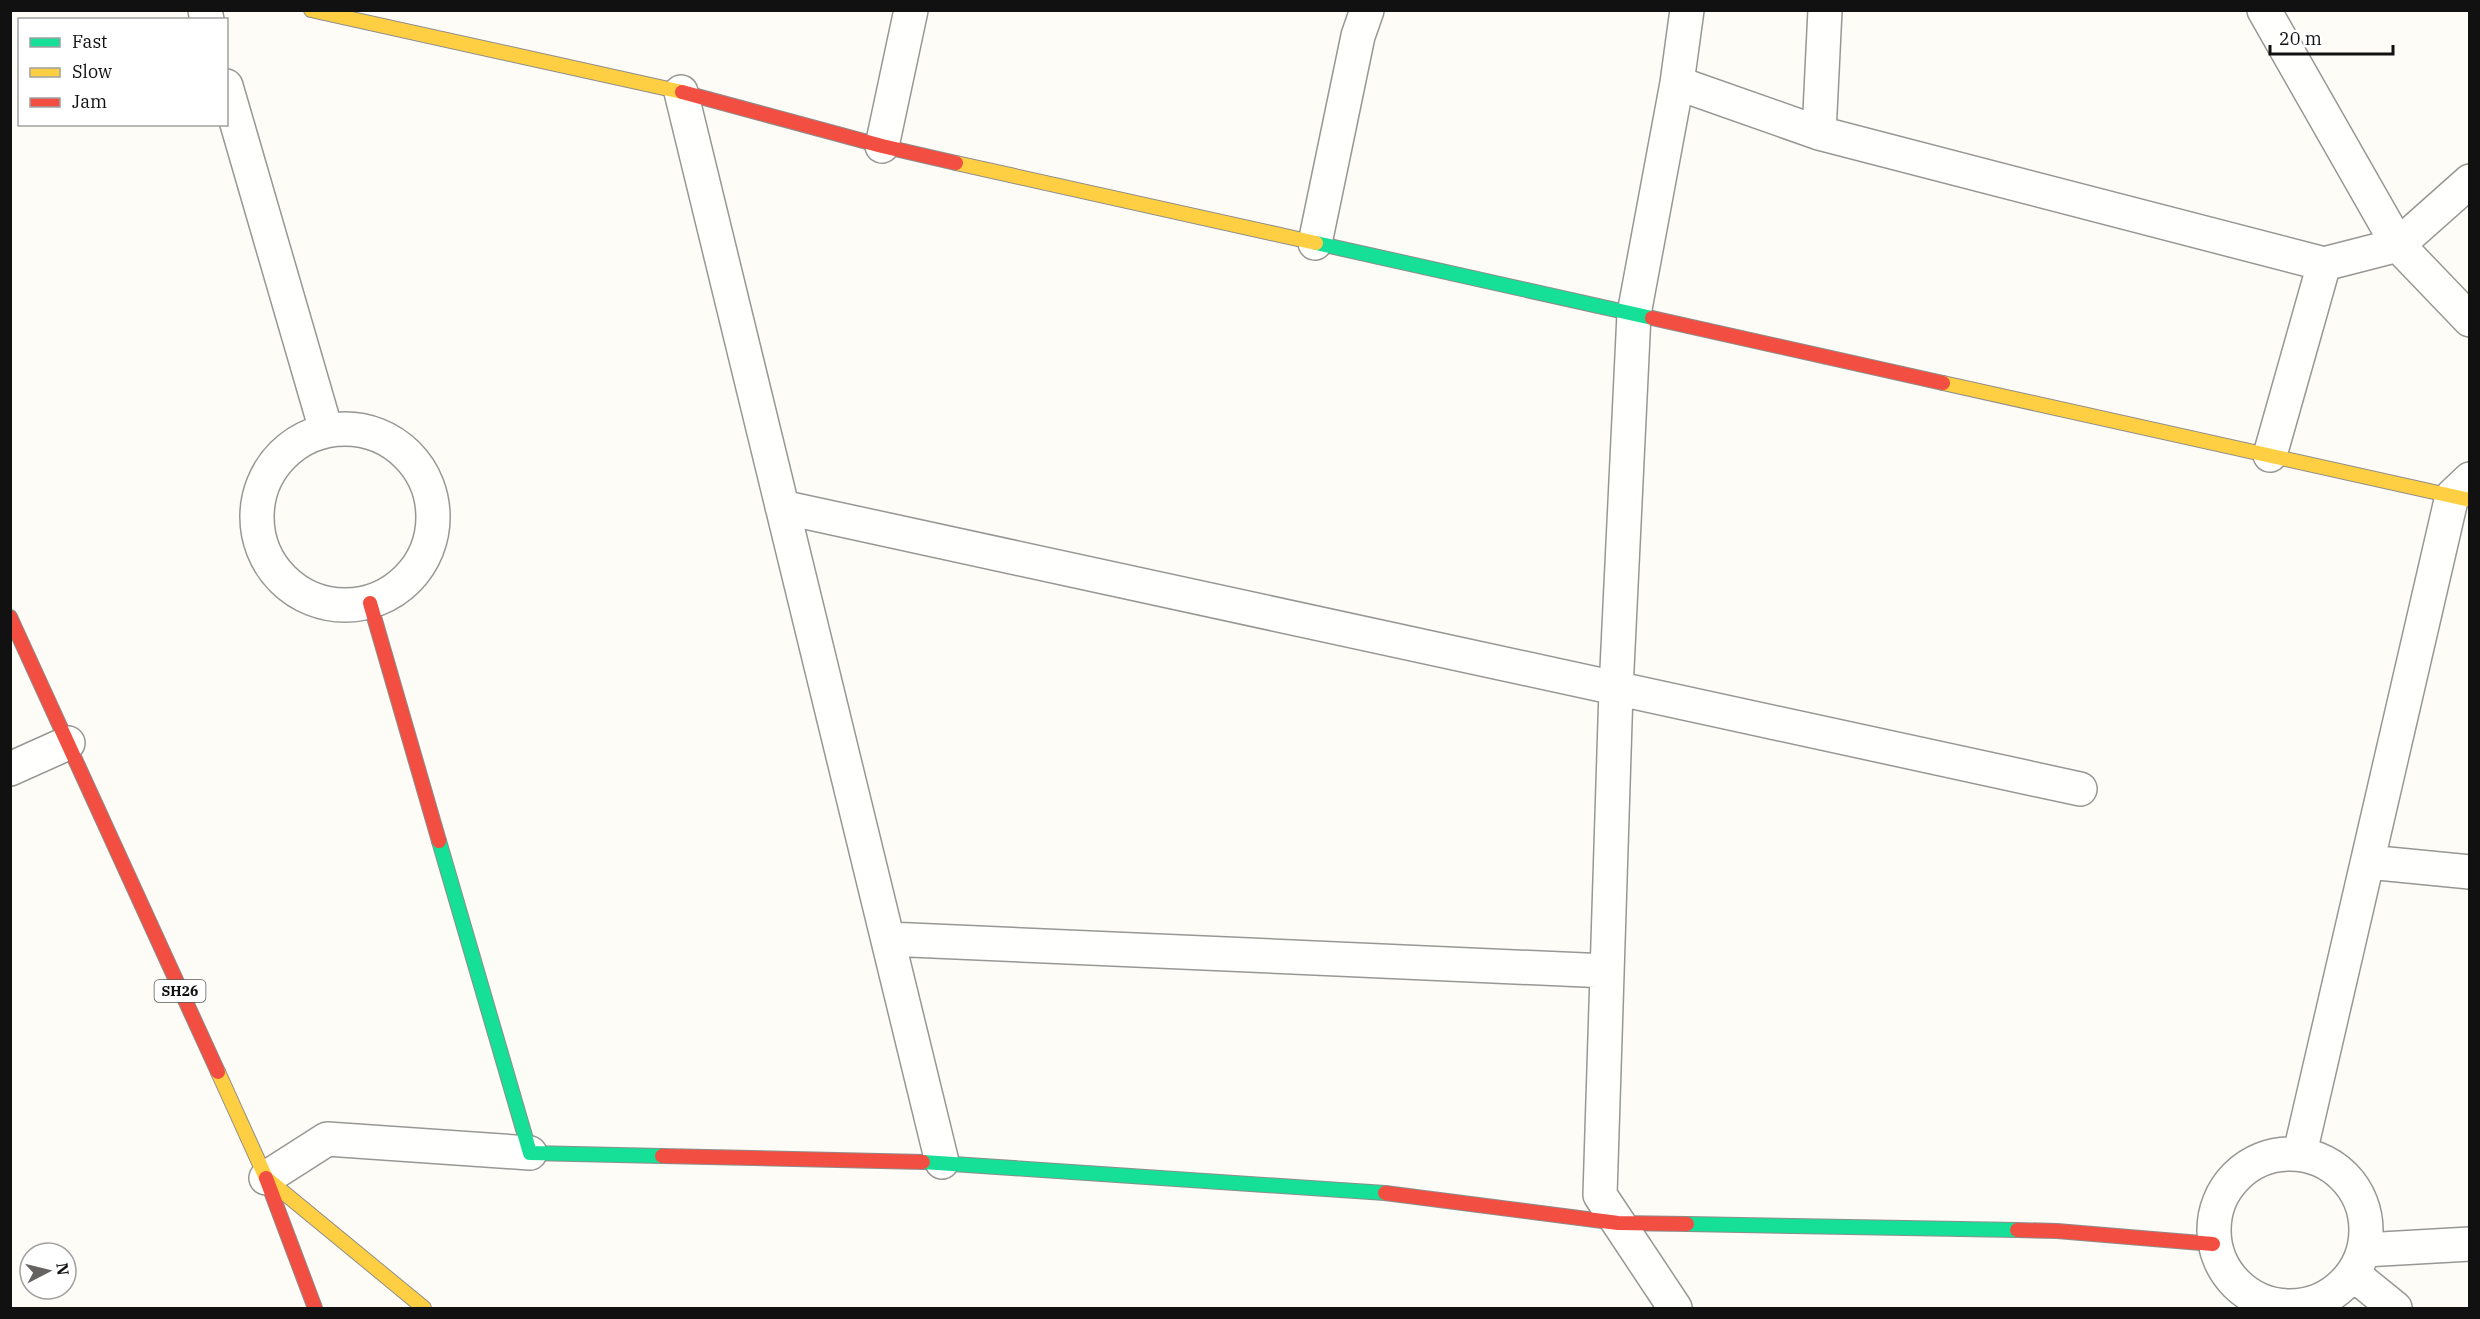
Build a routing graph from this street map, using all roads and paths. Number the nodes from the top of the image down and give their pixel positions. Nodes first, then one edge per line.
1 (311, 10) edge
2 (911, 10) edge
3 (1367, 10) edge
4 (1687, 10) edge
5 (1825, 10) edge
6 (2264, 10) edge
7 (1677, 83) junction
8 (681, 92) junction
9 (228, 93) edge
10 (1819, 133) junction
11 (882, 146) junction
12 (2469, 181) edge
13 (1315, 243) junction
14 (2398, 245) junction
15 (2324, 264) junction
16 (1634, 314) junction
17 (2469, 320) edge
18 (327, 430) junction
19 (2270, 455) junction
20 (2464, 492) edge
21 (782, 507) junction
22 (370, 603) junction
23 (10, 617) edge
24 (1616, 690) junction
25 (68, 742) junction
26 (10, 769) edge
27 (2080, 789) dead end
28 (2368, 862) junction
29 (2469, 872) edge
30 (888, 939) junction
31 (1607, 971) junction
32 (530, 1152) junction
33 (2300, 1153) junction
34 (942, 1162) junction
35 (266, 1178) junction
36 (1618, 1222) junction
37 (2213, 1244) junction
38 (2469, 1244) edge
39 (2359, 1262) junction
40 (2232, 1298) edge
41 (315, 1308) edge
42 (424, 1308) edge
43 (1675, 1308) edge
44 (2395, 1308) edge

1 - 8 main road
2 - 11 street
3 - 13 street
4 - 7 street
5 - 10 street
6 - 14 street
7 - 10 street
7 - 16 street
8 - 11 main road
8 - 21 street
9 - 18 street
10 - 15 street
11 - 13 main road
12 - 14 street
13 - 16 main road
14 - 15 street
14 - 17 street
15 - 19 street
16 - 19 main road
16 - 24 street
18 - 22 street
18 - 22 street
19 - 20 main road
20 - 28 street
21 - 24 street
21 - 30 street
22 - 32 main road
23 - 25 main road, SH26
24 - 27 street
24 - 31 street
25 - 26 street
25 - 35 main road, SH26
28 - 29 street
28 - 33 street
30 - 31 street
30 - 34 street
31 - 36 street
32 - 34 main road
32 - 35 street
33 - 37 street
33 - 39 street
34 - 36 main road
35 - 41 main road
35 - 42 main road, SH26
36 - 37 main road
36 - 43 street
37 - 40 street
38 - 39 street
39 - 40 street
39 - 44 street

